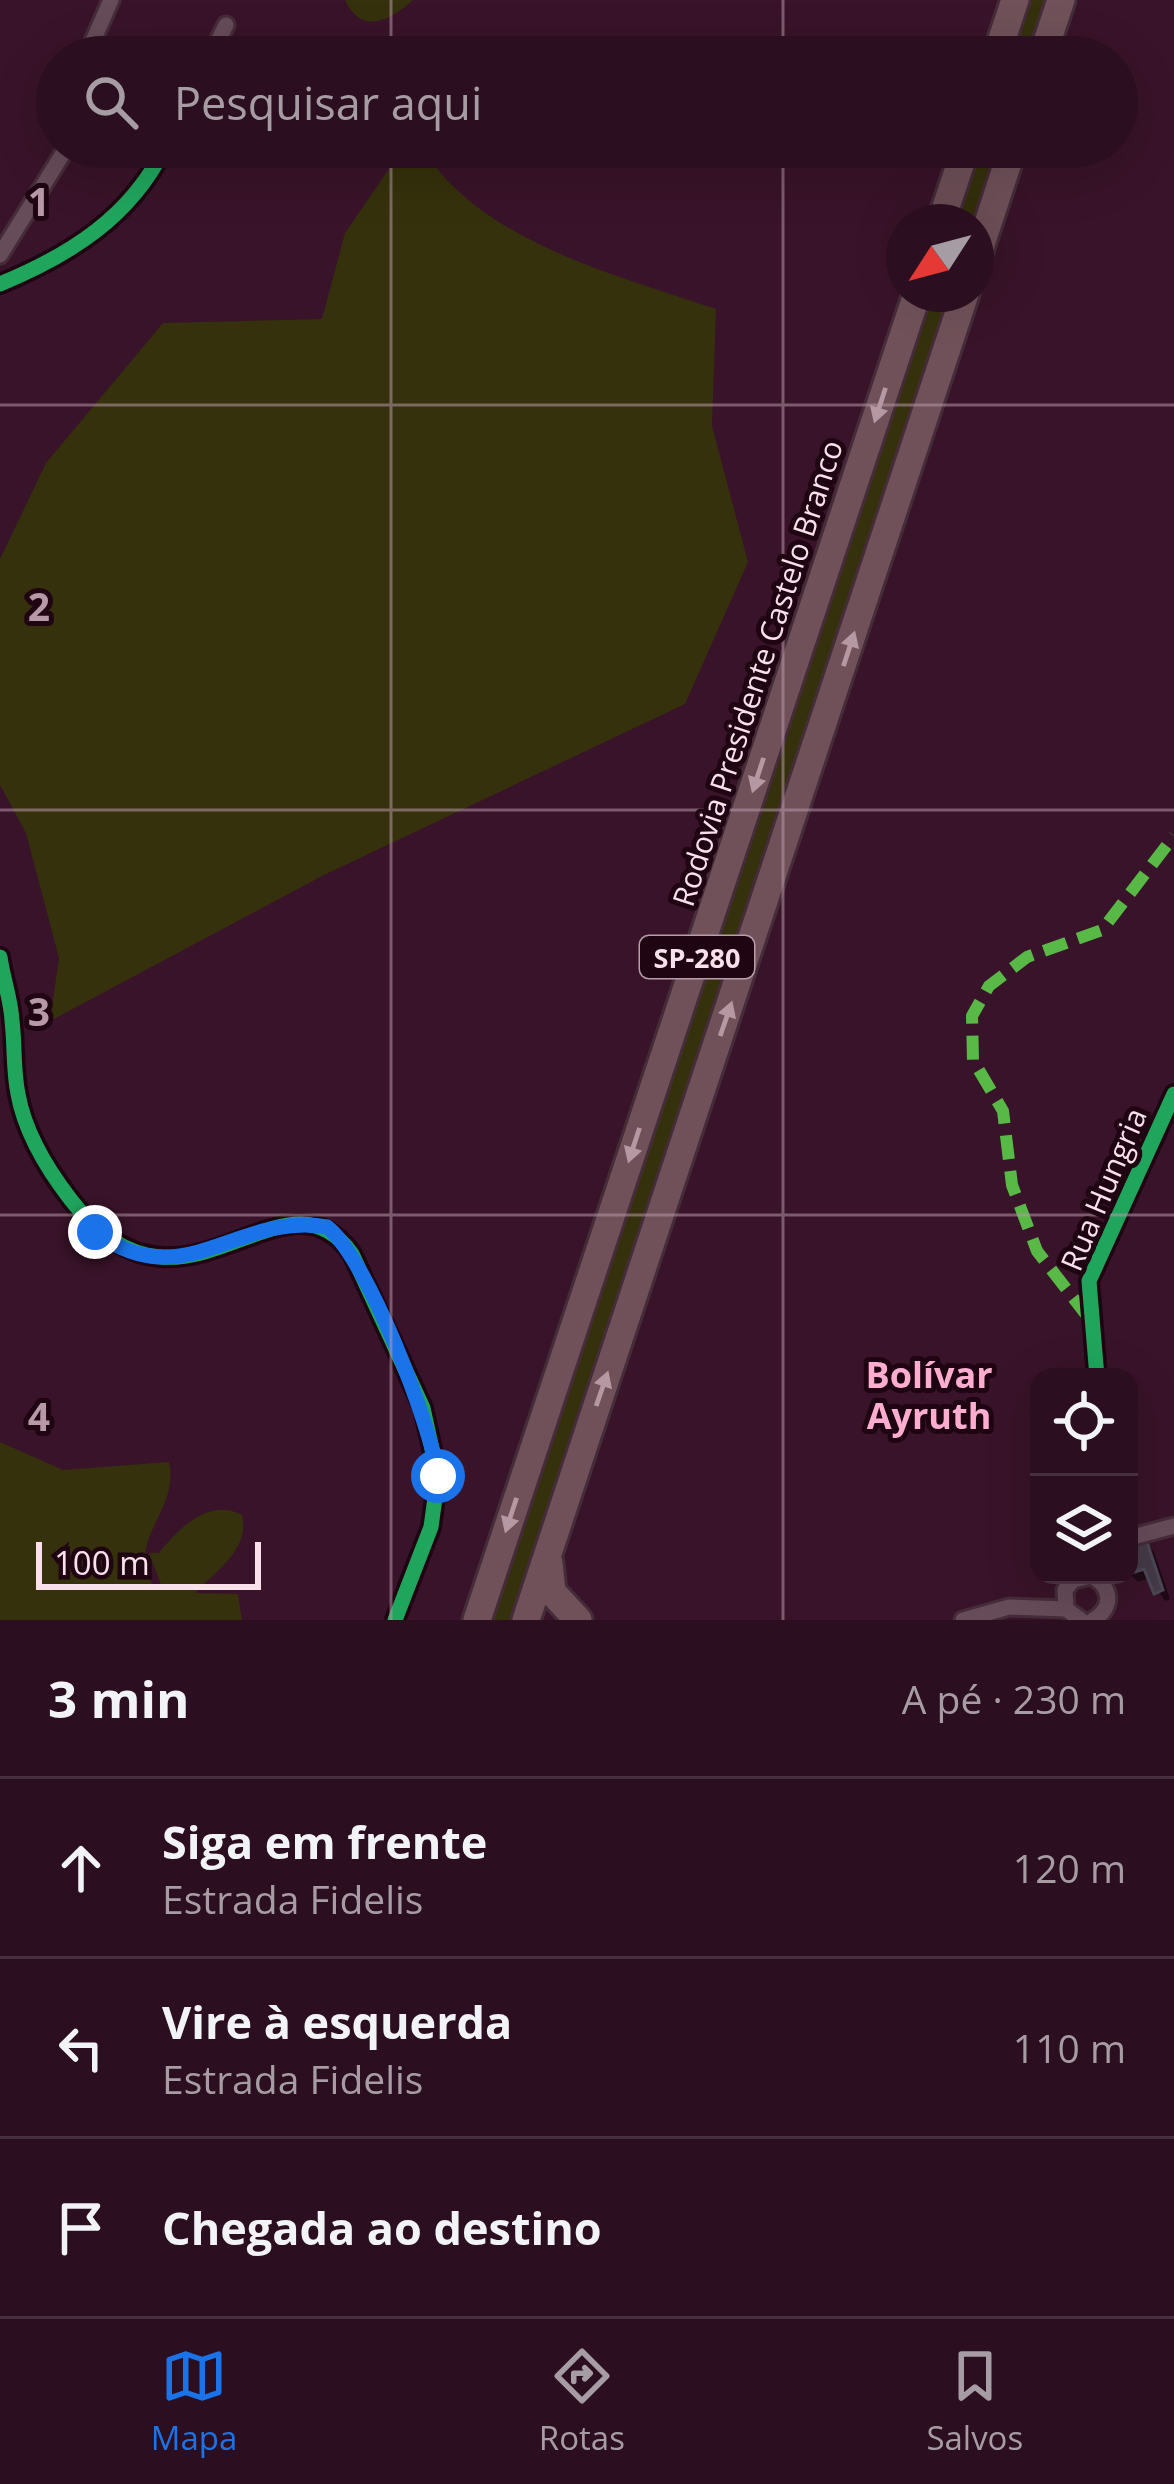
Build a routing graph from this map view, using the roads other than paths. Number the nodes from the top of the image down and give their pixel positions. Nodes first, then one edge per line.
1 (111, 0) edge
2 (1015, 0) edge
3 (1061, 0) edge
4 (226, 25) dead end
5 (95, 36) edge
6 (220, 36) edge
7 (1003, 36) edge
8 (1049, 36) edge
9 (54, 168) edge
10 (153, 168) edge
11 (959, 168) edge
12 (1006, 168) edge
13 (947, 204) edge
14 (994, 205) edge
15 (0, 255) edge
16 (0, 284) edge
17 (911, 312) edge
18 (959, 312) edge
19 (0, 958) edge
20 (1174, 1094) edge
21 (1096, 1368) edge
22 (548, 1550) junction
23 (1067, 1584) edge
24 (1071, 1584) edge
25 (1101, 1584) edge
26 (481, 1606) edge
27 (1026, 1606) junction
28 (1066, 1609) junction
29 (1098, 1619) edge
30 (395, 1620) edge
31 (460, 1620) edge
32 (526, 1620) edge
33 (578, 1620) edge
34 (963, 1620) edge
35 (1081, 1620) edge

1 - 5 street
2 - 7 highway
3 - 8 highway
4 - 6 street
9 - 15 street
10 - 16 street
11 - 13 highway
12 - 14 highway
17 -> 26 highway, Rodovia Presidente Castelo Branco / SP-280
22 -> 18 highway, SP-280
19 - 30 street
20 - 21 street, Rua Hungria
22 - 32 highway, SP-280
22 - 33 highway
23 - 27 street
24 - 28 street
25 - 29 street
26 - 31 highway
27 - 28 street
27 - 34 street
28 - 35 street

